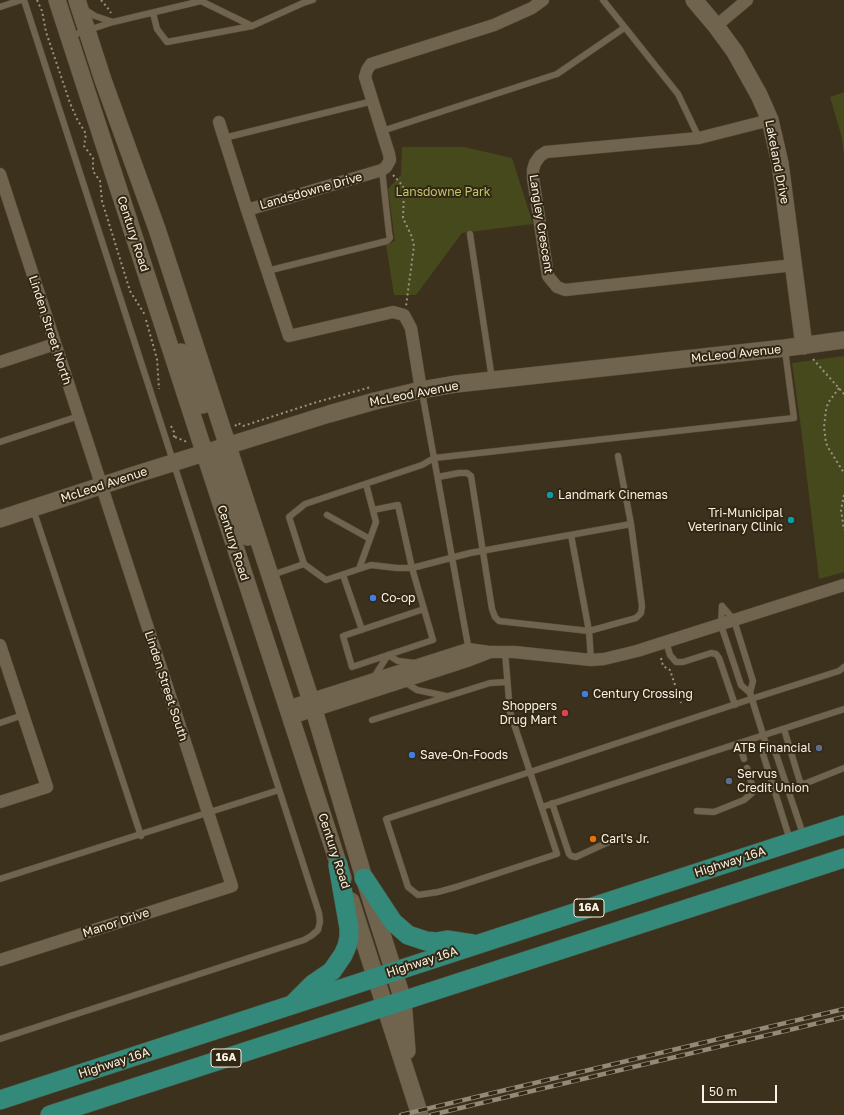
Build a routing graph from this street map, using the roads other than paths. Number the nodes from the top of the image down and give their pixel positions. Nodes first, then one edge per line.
1 (22, 0) edge
2 (57, 0) edge
3 (313, 0) edge
4 (543, 0) edge
5 (603, 0) edge
6 (694, 0) edge
7 (747, 0) edge
8 (303, 2) edge
9 (78, 3) edge
10 (0, 7) edge
11 (153, 13) junction
12 (113, 22) junction
13 (252, 26) junction
14 (716, 26) junction
15 (624, 28) junction
16 (87, 30) junction
17 (69, 37) junction
18 (373, 101) junction
19 (770, 120) junction
20 (219, 122) dead end
21 (382, 131) junction
22 (224, 138) junction
23 (699, 138) junction
24 (384, 168) junction
25 (0, 174) edge
26 (247, 210) junction
27 (470, 234) dead end
28 (794, 265) junction
29 (145, 271) junction
30 (267, 271) junction
31 (844, 340) edge
32 (55, 344) junction
33 (785, 348) junction
34 (809, 352) junction
35 (0, 362) edge
36 (492, 380) junction
37 (421, 390) junction
38 (78, 416) junction
39 (0, 442) edge
40 (228, 446) junction
41 (204, 453) junction
42 (170, 456) junction
43 (618, 456) dead end
44 (434, 458) junction
45 (438, 477) junction
46 (366, 484) junction
47 (101, 486) junction
48 (33, 508) junction
49 (373, 510) junction
50 (327, 515) dead end
51 (0, 519) edge
52 (631, 524) junction
53 (571, 535) junction
54 (370, 539) junction
55 (483, 551) junction
56 (264, 555) junction
57 (452, 557) junction
58 (304, 564) junction
59 (412, 568) junction
60 (359, 569) junction
61 (343, 575) junction
62 (270, 576) junction
63 (844, 585) edge
64 (424, 609) junction
65 (734, 620) junction
66 (721, 624) junction
67 (362, 630) junction
68 (589, 631) junction
69 (666, 642) junction
70 (0, 645) edge
71 (505, 652) junction
72 (469, 654) junction
73 (388, 655) junction
74 (591, 660) junction
75 (420, 664) junction
76 (844, 667) edge
77 (372, 680) junction
78 (403, 681) junction
79 (507, 682) junction
80 (447, 696) junction
81 (751, 696) junction
82 (312, 704) junction
83 (735, 705) junction
84 (844, 709) edge
85 (289, 712) junction
86 (23, 715) junction
87 (372, 720) dead end
88 (0, 723) edge
89 (784, 729) junction
90 (764, 736) junction
91 (739, 743) junction
92 (766, 744) junction
93 (744, 759) dead end
94 (747, 768) dead end
95 (844, 768) edge
96 (530, 772) junction
97 (280, 790) junction
98 (0, 802) edge
99 (552, 803) junction
100 (542, 807) junction
101 (697, 811) dead end
102 (208, 814) junction
103 (844, 826) edge
104 (141, 836) junction
105 (615, 839) dead end
106 (798, 840) junction
107 (844, 858) edge
108 (338, 865) junction
109 (364, 878) junction
110 (0, 879) edge
111 (232, 886) joint
112 (477, 944) junction
113 (0, 960) edge
114 (394, 972) junction
115 (376, 978) junction
116 (403, 1000) junction
117 (292, 1005) junction
118 (385, 1006) junction
119 (0, 1039) edge
120 (410, 1085) junction
121 (0, 1100) edge
122 (50, 1115) edge
123 (420, 1115) edge

1 - 10 lane
1 - 42 lane
2 - 17 main road, Century Road
3 - 8 lane
4 - 18 street
5 - 15 lane
6 - 14 main road, Lakeland Drive
7 - 14 street
8 - 13 lane
9 - 12 lane
9 - 16 main road, Century Road
11 - 12 lane
11 - 13 lane
11 - 13 lane
12 - 16 lane
14 - 19 main road, Lakeland Drive
15 - 21 lane
15 - 23 lane
16 - 17 lane
16 - 40 main road, Century Road
17 - 29 main road, Century Road
18 - 21 street
18 - 22 lane
19 - 23 street, Langley Crescent
19 - 28 main road, Lakeland Drive
20 - 22 street
21 - 24 street
22 - 26 street
23 - 28 street, Langley Crescent
24 - 26 street, Landsdowne Drive
24 - 30 lane
25 - 32 street, Linden Street North
26 - 30 street, Landsdowne Drive
27 - 36 lane
28 - 34 main road, Lakeland Drive
29 - 40 main road
29 - 41 main road, Century Road
30 - 37 street, Landsdowne Drive
31 - 34 main road, McLeod Avenue
32 - 35 street
32 - 38 street, Linden Street North
33 - 34 main road, McLeod Avenue
33 - 36 main road, McLeod Avenue
33 - 44 lane
36 - 37 main road, McLeod Avenue
37 - 40 main road, McLeod Avenue
37 - 44 lane
38 - 39 lane
38 - 47 street, Linden Street North
40 - 41 main road, McLeod Avenue
40 - 56 main road, Century Road
41 - 42 main road, McLeod Avenue
41 - 56 main road
41 - 85 main road, Century Road
42 - 47 main road, McLeod Avenue
42 - 97 lane
43 - 52 lane
44 - 45 lane
44 - 46 lane
45 - 55 lane
45 - 57 lane
46 - 49 lane
46 - 58 lane
47 - 48 main road, McLeod Avenue
47 - 102 street, Linden Street South
48 - 51 main road, McLeod Avenue
48 - 104 lane
49 - 54 lane
49 - 59 lane
50 - 54 lane
52 - 53 lane
52 - 68 lane
53 - 55 lane
53 - 68 lane
54 - 60 lane
55 - 57 lane
55 - 68 lane
56 - 62 main road, Century Road
57 - 59 lane
57 - 72 lane
58 - 61 lane
58 - 62 lane
59 - 60 lane
59 - 64 lane
60 - 61 lane
61 - 67 lane
62 - 82 main road, Century Road
63 - 65 street
64 - 67 lane
64 - 73 lane
65 - 66 street
65 - 66 lane
65 - 81 lane
66 - 69 street
66 - 81 lane
67 - 73 lane
68 - 74 lane
69 - 74 street
69 - 83 lane
70 - 86 street
71 - 72 street
71 - 74 street
71 - 79 lane
72 - 75 street
72 - 78 street
73 - 75 lane
73 - 77 lane
75 - 77 street
76 - 81 lane
77 - 82 street
78 - 80 lane
78 - 82 street
79 - 80 lane
79 - 96 lane
80 - 87 lane
81 - 83 lane
81 - 90 lane
82 - 85 street
82 - 109 main road, Century Road
83 - 96 lane
84 - 89 lane
85 - 108 main road, Century Road
86 - 88 lane
86 - 98 street
89 - 90 lane
89 - 95 lane
90 - 91 lane
90 - 92 lane
91 - 93 lane
91 - 99 lane
92 - 106 lane
92 - 106 lane
94 - 101 lane
96 - 100 lane
96 - 100 lane
97 - 102 lane
97 - 119 lane
99 - 100 lane
99 - 105 lane
102 - 104 lane
102 - 111 street, Linden Street South
103 - 106 main road, Highway 16A / 16A
104 - 110 lane
106 - 112 main road, Highway 16A / 16A
107 - 116 main road, 16A
108 - 115 main road, Century Road
108 - 117 main road
109 - 112 main road
109 - 114 main road, Century Road
111 - 113 street, Manor Drive
112 - 114 main road, Highway 16A / 16A
114 - 115 main road, Highway 16A / 16A
114 - 116 main road, Century Road
115 - 117 main road, Highway 16A / 16A
115 - 118 main road, Century Road
116 - 118 main road, 16A
116 - 120 main road, Century Road
117 - 121 main road, Highway 16A / 16A
118 - 120 main road, Century Road
118 - 122 main road, 16A
120 - 123 main road, Century Road

